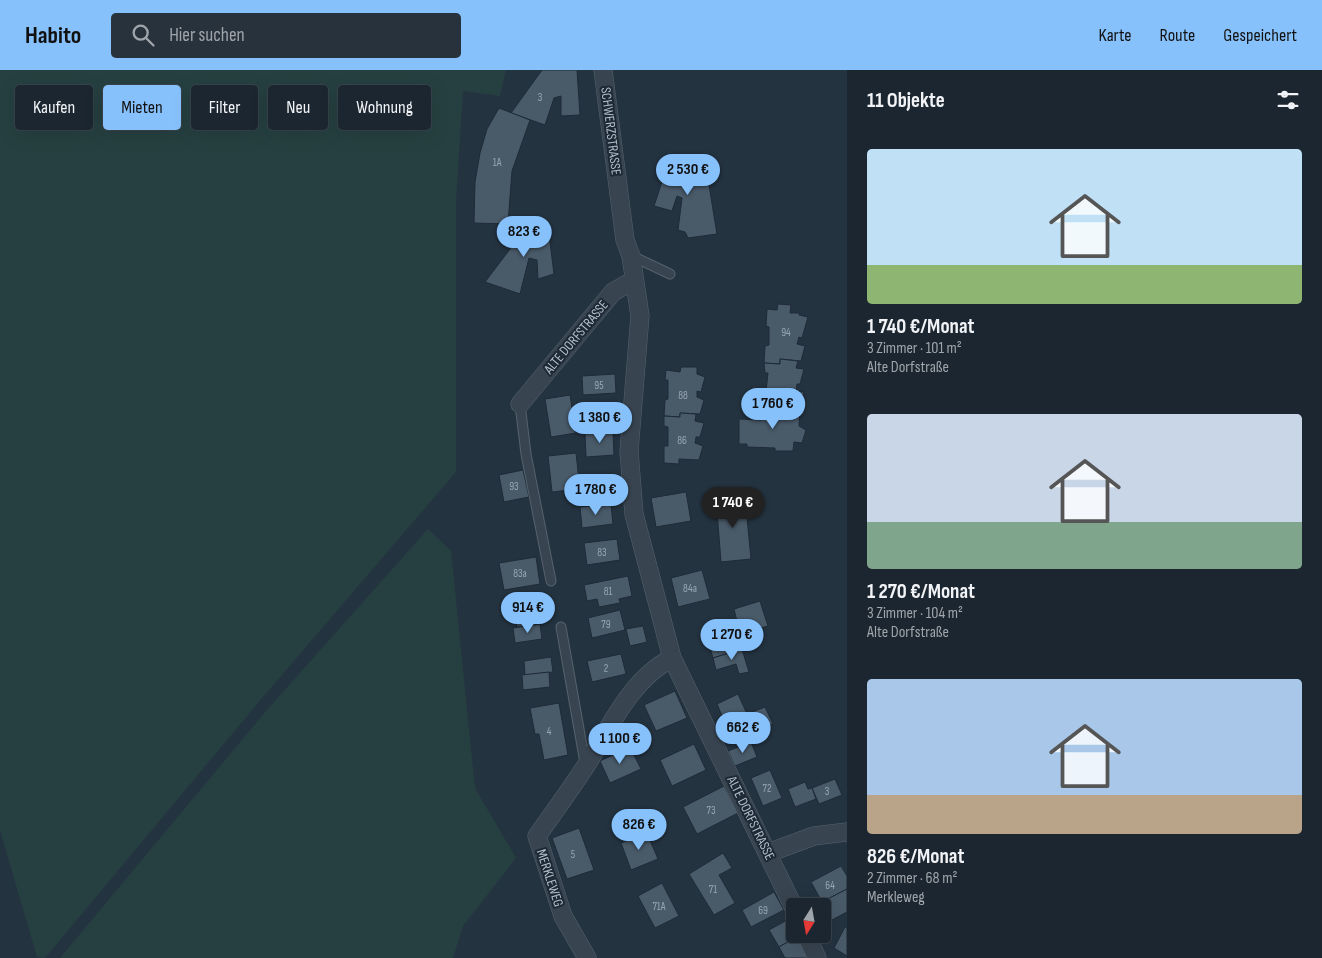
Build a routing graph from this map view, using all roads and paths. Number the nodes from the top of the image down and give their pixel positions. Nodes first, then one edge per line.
1 (603, 70) edge
2 (631, 256) junction
3 (670, 274) dead end
4 (634, 280) junction
5 (520, 404) joint
6 (551, 580) dead end
7 (561, 627) dead end
8 (672, 658) junction
9 (586, 766) junction
10 (847, 832) edge
11 (768, 853) junction
12 (789, 898) edge
13 (810, 943) edge
14 (587, 958) edge
15 (817, 958) edge

1 - 2 street, SCHWERZSTRASSE
2 - 3 lane
2 - 4 street, SCHWERZSTRASSE
4 - 5 street, ALTE DORFSTRASSE
4 - 8 street, ALTE DORFSTRASSE
5 - 6 lane
7 - 9 lane
8 - 9 street, MERKLEWEG
8 - 11 street, ALTE DORFSTRASSE
9 - 14 street, MERKLEWEG
10 - 11 street
11 - 12 street, ALTE DORFSTRASSE
13 - 15 street

